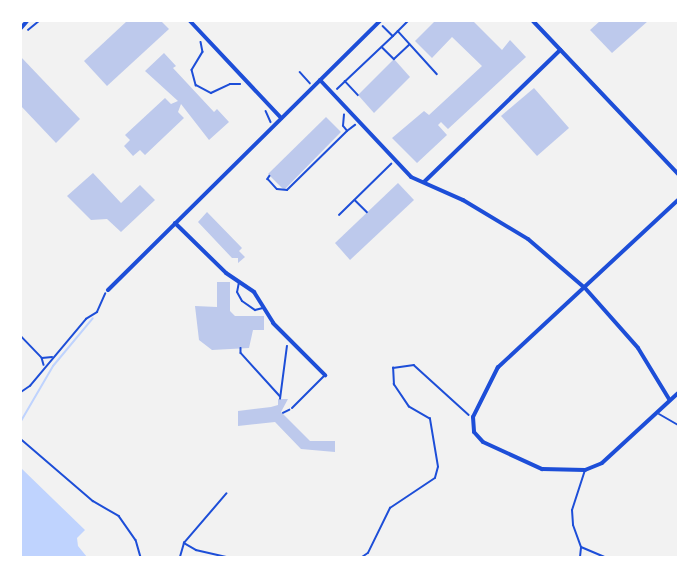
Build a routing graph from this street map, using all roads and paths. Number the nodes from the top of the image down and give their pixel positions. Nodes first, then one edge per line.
1 (27, 21) edge
2 (39, 21) edge
3 (190, 21) edge
4 (380, 21) edge
5 (408, 21) edge
6 (533, 21) edge
7 (21, 28) edge
8 (30, 30) dead end
9 (398, 31) junction
10 (393, 36) junction
11 (200, 40) dead end
12 (410, 44) junction
13 (418, 44) dead end
14 (381, 46) junction
15 (414, 49) junction
16 (560, 50) junction
17 (300, 72) dead end
18 (437, 74) dead end
19 (320, 80) junction
20 (345, 81) junction
21 (325, 85) junction
22 (244, 86) dead end
23 (314, 86) junction
24 (358, 95) dead end
25 (266, 111) dead end
26 (281, 118) junction
27 (274, 125) junction
28 (356, 125) junction
29 (346, 131) junction
30 (363, 132) dead end
31 (388, 158) dead end
32 (678, 174) edge
33 (270, 176) dead end
34 (424, 182) junction
35 (355, 200) junction
36 (678, 200) edge
37 (367, 212) dead end
38 (339, 215) dead end
39 (175, 223) junction
40 (239, 282) junction
41 (585, 288) junction
42 (108, 290) joint
43 (264, 307) junction
44 (21, 336) edge
45 (288, 339) junction
46 (241, 348) dead end
47 (53, 357) junction
48 (42, 358) junction
49 (45, 367) junction
50 (325, 375) joint
51 (21, 392) edge
52 (678, 393) edge
53 (280, 396) junction
54 (280, 399) dead end
55 (669, 399) junction
56 (292, 408) dead end
57 (659, 414) junction
58 (473, 417) junction
59 (678, 425) edge
60 (21, 440) edge
61 (585, 470) junction
62 (226, 494) dead end
63 (184, 543) junction
64 (581, 547) junction
65 (141, 557) edge
66 (180, 557) edge
67 (227, 557) edge
68 (362, 557) edge
69 (580, 557) edge
70 (604, 557) edge

1 - 7 street
2 - 8 path
3 - 26 street
4 - 10 path
4 - 19 street
5 - 9 path
6 - 16 street
9 - 10 path
9 - 12 path
10 - 14 path
11 - 22 path
12 - 14 path
12 - 15 path
13 - 15 path
14 - 20 path
15 - 18 path
16 - 32 street
16 - 34 street
17 - 23 path
19 - 21 street
19 - 23 street
20 - 21 path
20 - 24 path
21 - 34 street
23 - 26 street
25 - 27 path
26 - 27 street
27 - 39 street
28 - 29 path
28 - 29 path
28 - 30 path
29 - 33 path
31 - 35 path
34 - 41 street
35 - 37 path
35 - 38 path
36 - 41 street
39 - 40 street
39 - 42 street
40 - 43 street
40 - 43 lane
41 - 55 street
41 - 58 street
42 - 47 path
43 - 45 street
44 - 48 path
45 - 50 street
45 - 53 path
46 - 53 path
47 - 48 path
47 - 49 path
48 - 49 path
49 - 51 path
50 - 56 lane
52 - 55 street
53 - 54 path
55 - 57 street
57 - 59 lane
57 - 61 street
58 - 61 street
58 - 68 path
60 - 65 path
61 - 64 lane
62 - 63 path
63 - 66 path
63 - 67 path
64 - 69 lane
64 - 70 lane

